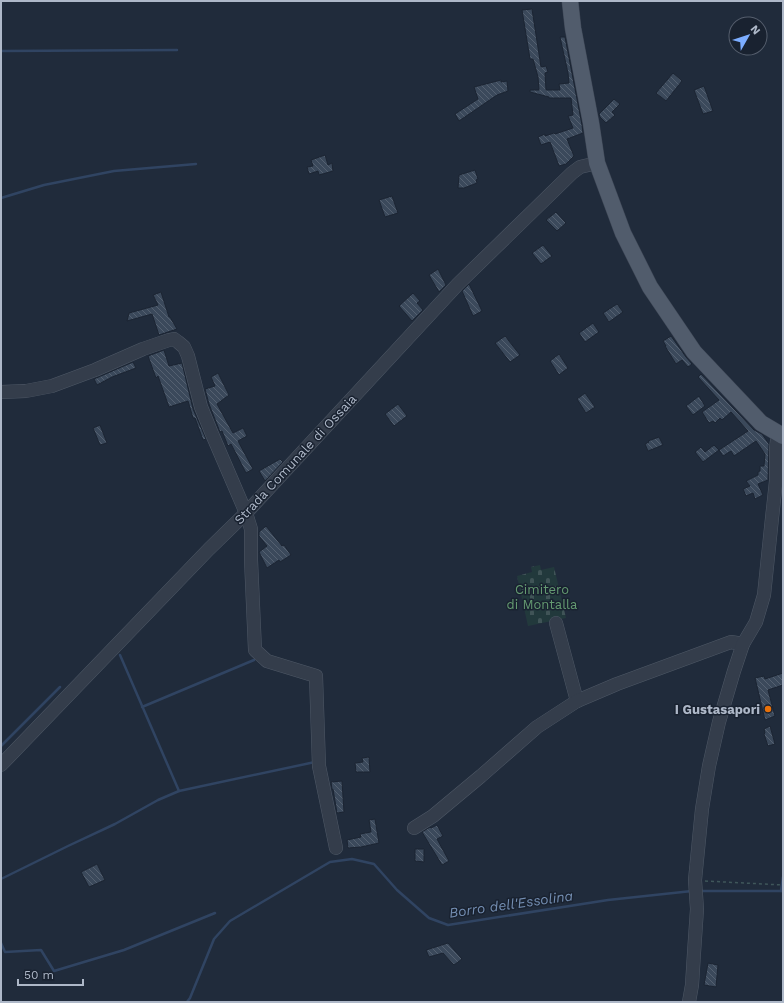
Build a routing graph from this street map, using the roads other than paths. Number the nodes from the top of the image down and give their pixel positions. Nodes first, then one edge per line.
1 (570, 1) edge
2 (596, 164) junction
3 (1, 392) edge
4 (781, 435) edge
5 (246, 512) junction
6 (556, 623) dead end
7 (743, 644) junction
8 (577, 701) junction
9 (1, 765) edge
10 (414, 828) dead end
11 (336, 848) dead end
12 (689, 1002) edge

1 - 2 main road
2 - 4 main road
2 - 5 street, Strada Comunale di Ossaia
3 - 5 street
4 - 7 street
5 - 9 street, Strada Comunale di Ossaia
5 - 11 street
6 - 8 street
7 - 8 street
7 - 12 street
8 - 10 street

